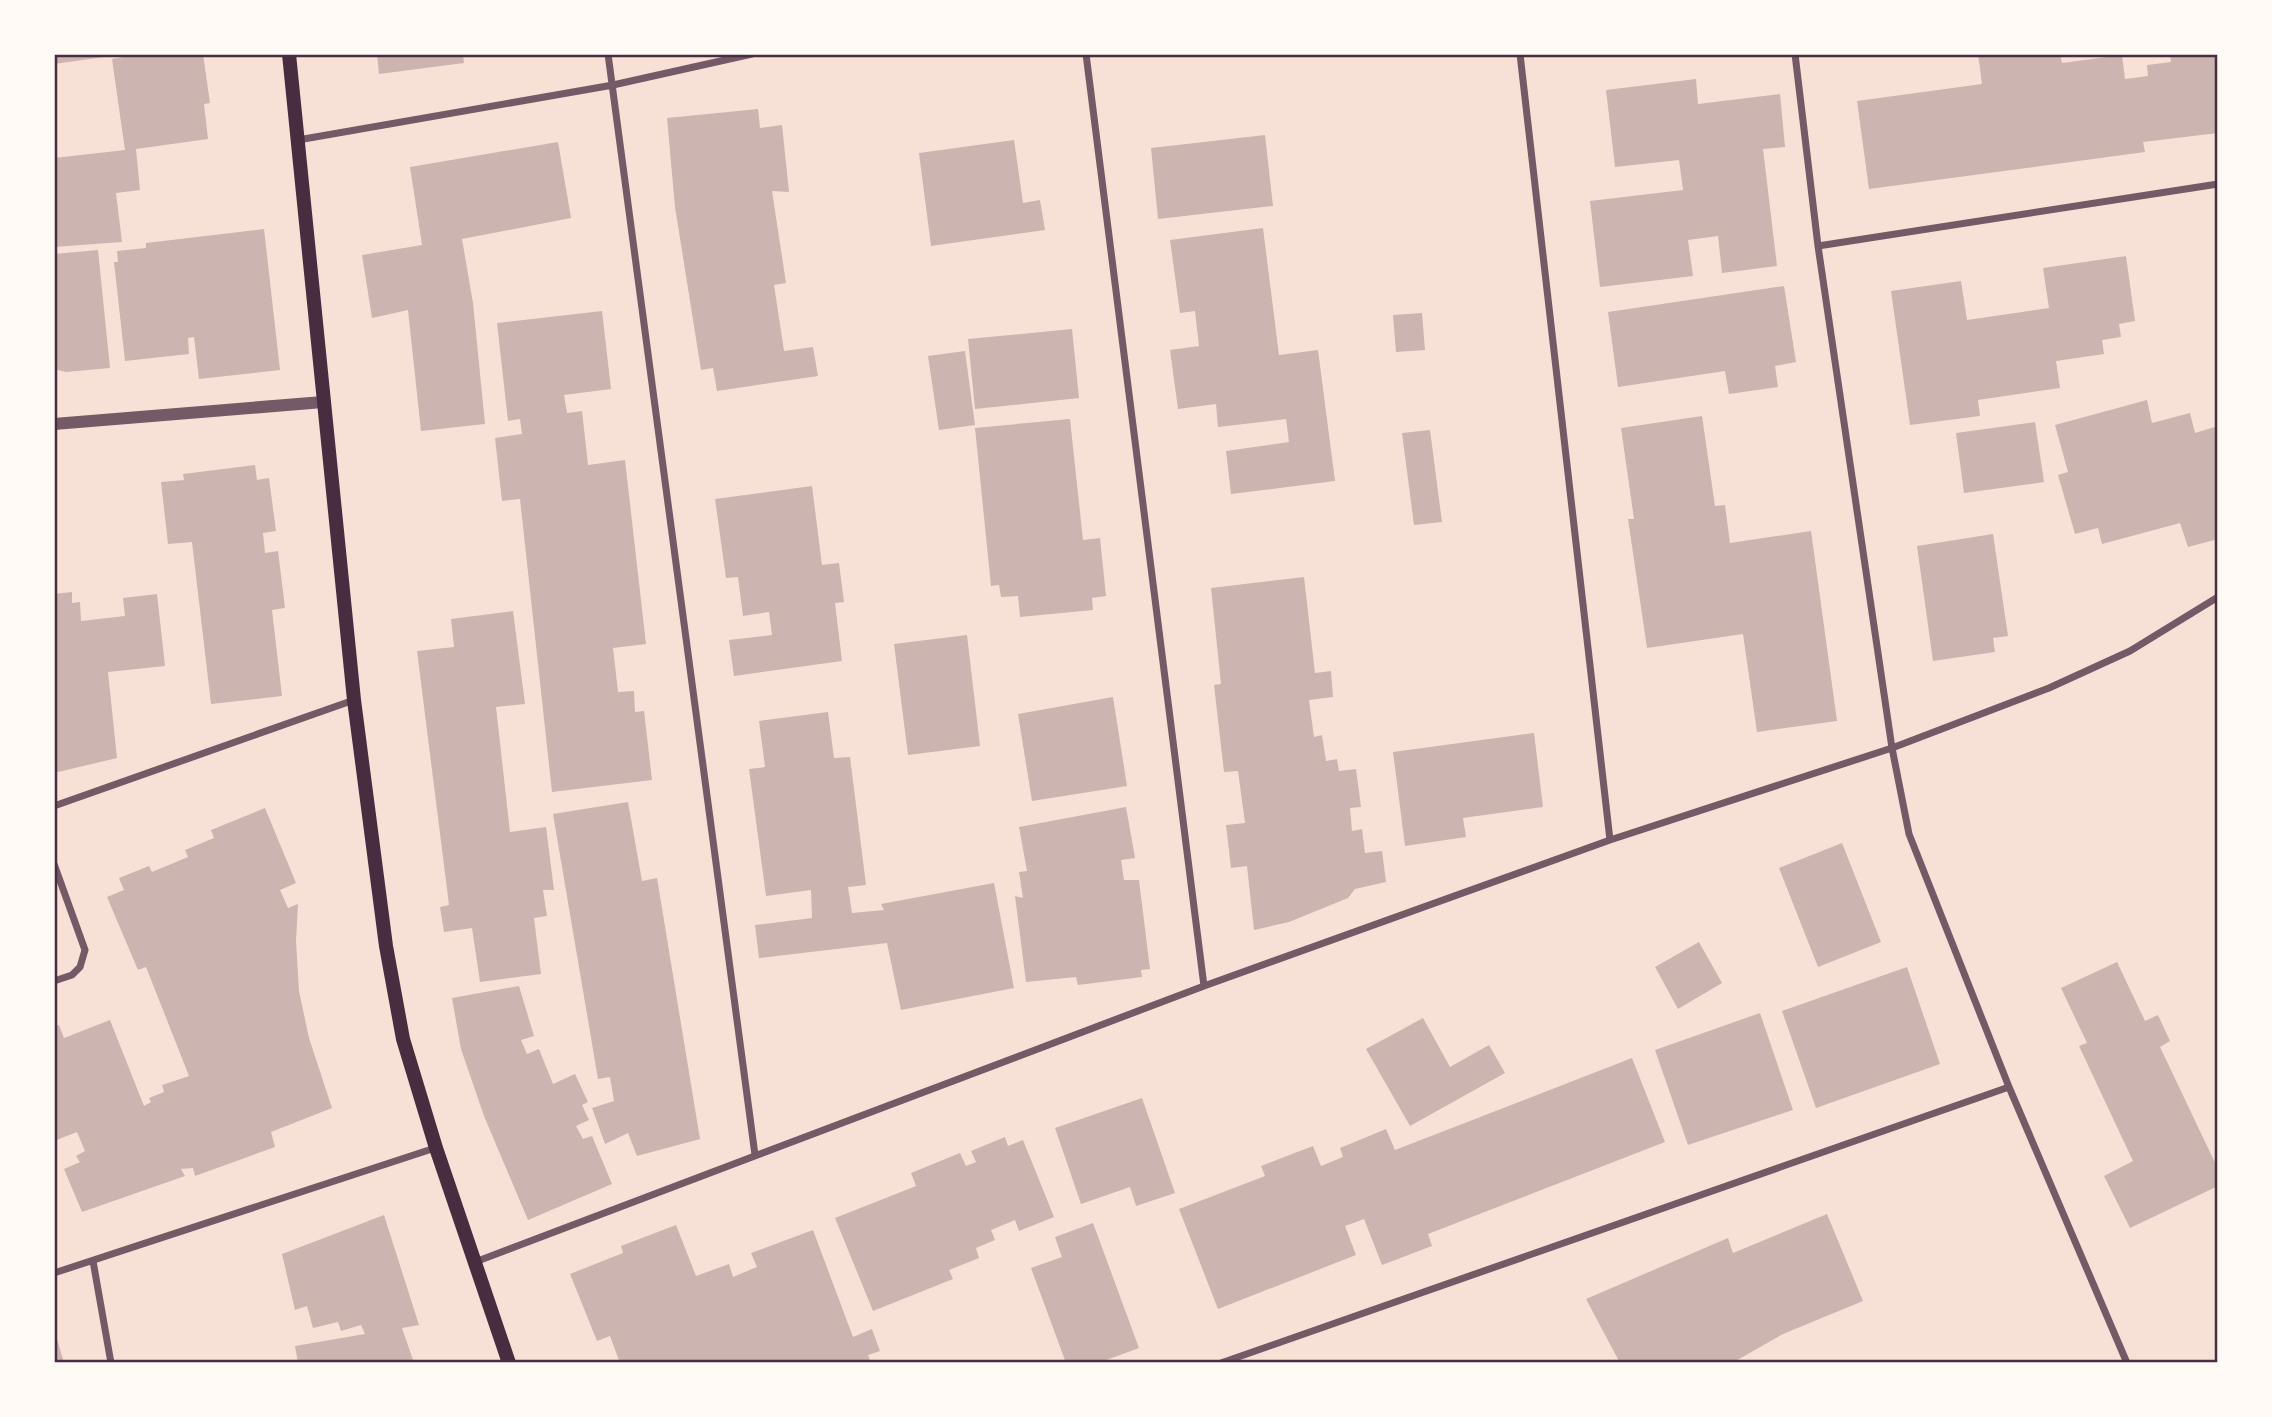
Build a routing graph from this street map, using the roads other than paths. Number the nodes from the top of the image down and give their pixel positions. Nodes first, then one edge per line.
1 (289, 54) edge
2 (608, 54) edge
3 (752, 54) edge
4 (1086, 54) edge
5 (1520, 54) edge
6 (1795, 54) edge
7 (613, 85) junction
8 (298, 140) junction
9 (2218, 184) edge
10 (1818, 246) junction
11 (323, 402) junction
12 (54, 424) edge
13 (2218, 597) edge
14 (354, 700) junction
15 (1892, 748) junction
16 (54, 806) edge
17 (1610, 840) junction
18 (54, 864) edge
19 (54, 981) edge
20 (1204, 986) junction
21 (2009, 1087) junction
22 (436, 1148) junction
23 (755, 1155) junction
24 (93, 1261) junction
25 (474, 1262) junction
26 (54, 1273) edge
27 (111, 1363) edge
28 (509, 1363) edge
29 (1221, 1363) edge
30 (2127, 1363) edge

1 - 8 main road
2 - 7 street
3 - 7 street
4 - 20 street
5 - 17 street
6 - 10 street
7 - 8 street
7 - 23 street
8 - 11 main road
9 - 10 street
10 - 15 street
11 - 12 street
11 - 14 main road
13 - 15 street
14 - 16 street
14 - 22 main road
15 - 17 street
15 - 21 street
17 - 20 street
18 - 19 street
20 - 23 street
21 - 29 street
21 - 30 street
22 - 24 street
22 - 25 main road
23 - 25 street
24 - 26 street
24 - 27 street
25 - 28 main road

